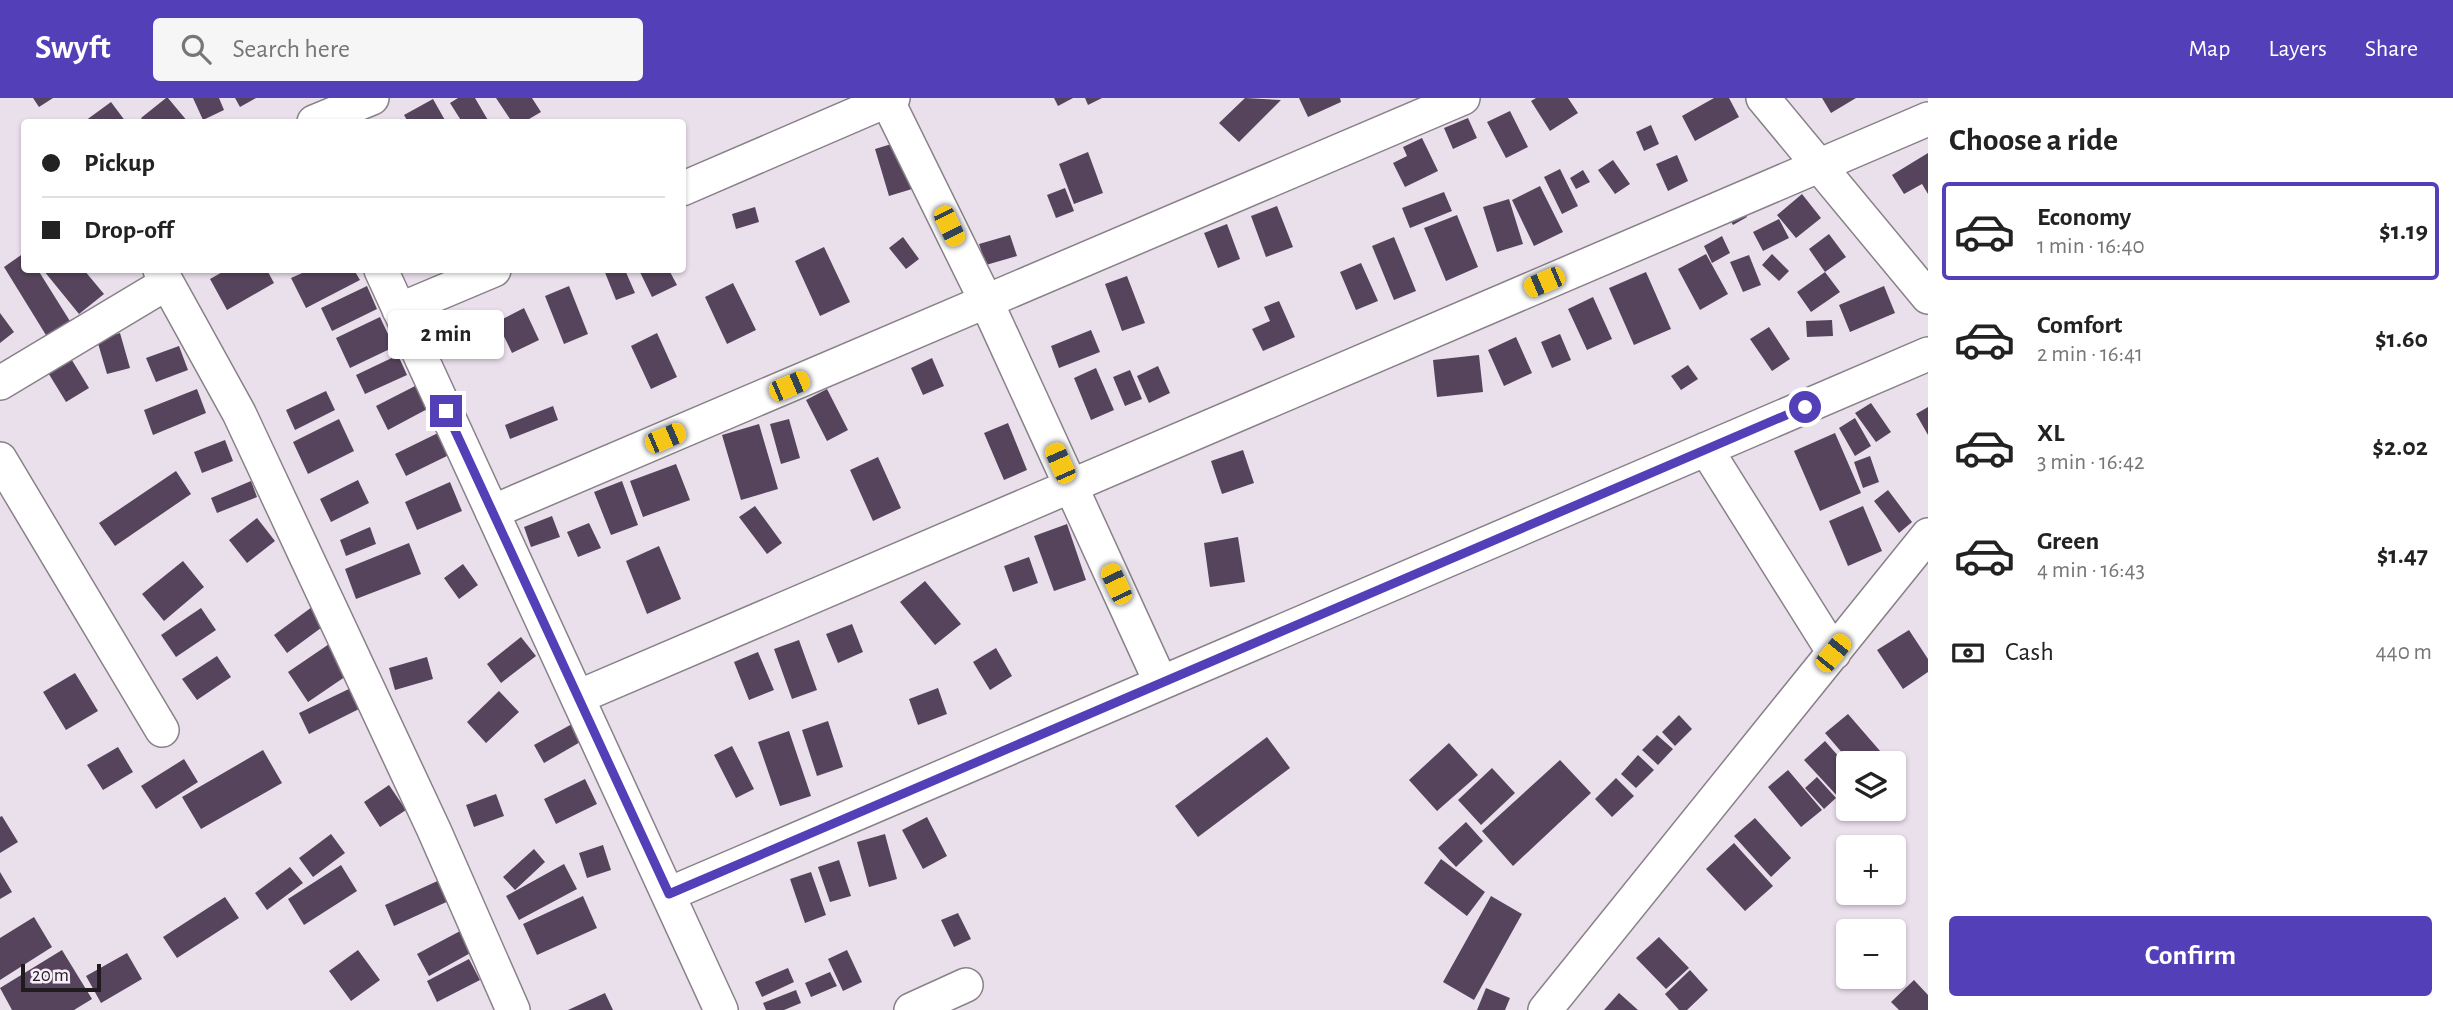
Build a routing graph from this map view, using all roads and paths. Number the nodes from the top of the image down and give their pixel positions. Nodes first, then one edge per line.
1 (302, 98) edge
2 (372, 98) edge
3 (1463, 98) edge
4 (1763, 98) edge
5 (889, 99) edge
6 (312, 119) edge
7 (320, 119) edge
8 (1928, 119) edge
9 (1818, 165) junction
10 (686, 187) edge
11 (382, 273) edge
12 (487, 273) edge
13 (163, 276) edge
14 (1928, 297) edge
15 (986, 301) junction
16 (399, 310) junction
17 (1928, 354) edge
18 (0, 383) edge
19 (1706, 449) junction
20 (0, 459) edge
21 (1070, 485) junction
22 (492, 512) junction
23 (1928, 535) edge
24 (1833, 653) junction
25 (1161, 683) junction
26 (578, 697) junction
27 (162, 730) dead end
28 (669, 894) junction
29 (966, 985) dead end
30 (513, 1010) edge
31 (721, 1010) edge
32 (911, 1010) edge
33 (1545, 1010) edge

1 - 6 street
2 - 7 street
3 - 15 street
4 - 9 street
5 - 10 street
5 - 15 street
8 - 9 street
9 - 14 street
9 - 21 street
11 - 16 street
12 - 16 street
13 - 18 street
13 - 30 street
15 - 21 street
15 - 22 street
16 - 22 street
17 - 19 street
19 - 24 street
19 - 25 street
20 - 27 street
21 - 25 street
21 - 26 street
22 - 26 street
23 - 24 street
24 - 33 street
25 - 28 street
26 - 28 street
28 - 31 street
29 - 32 street

